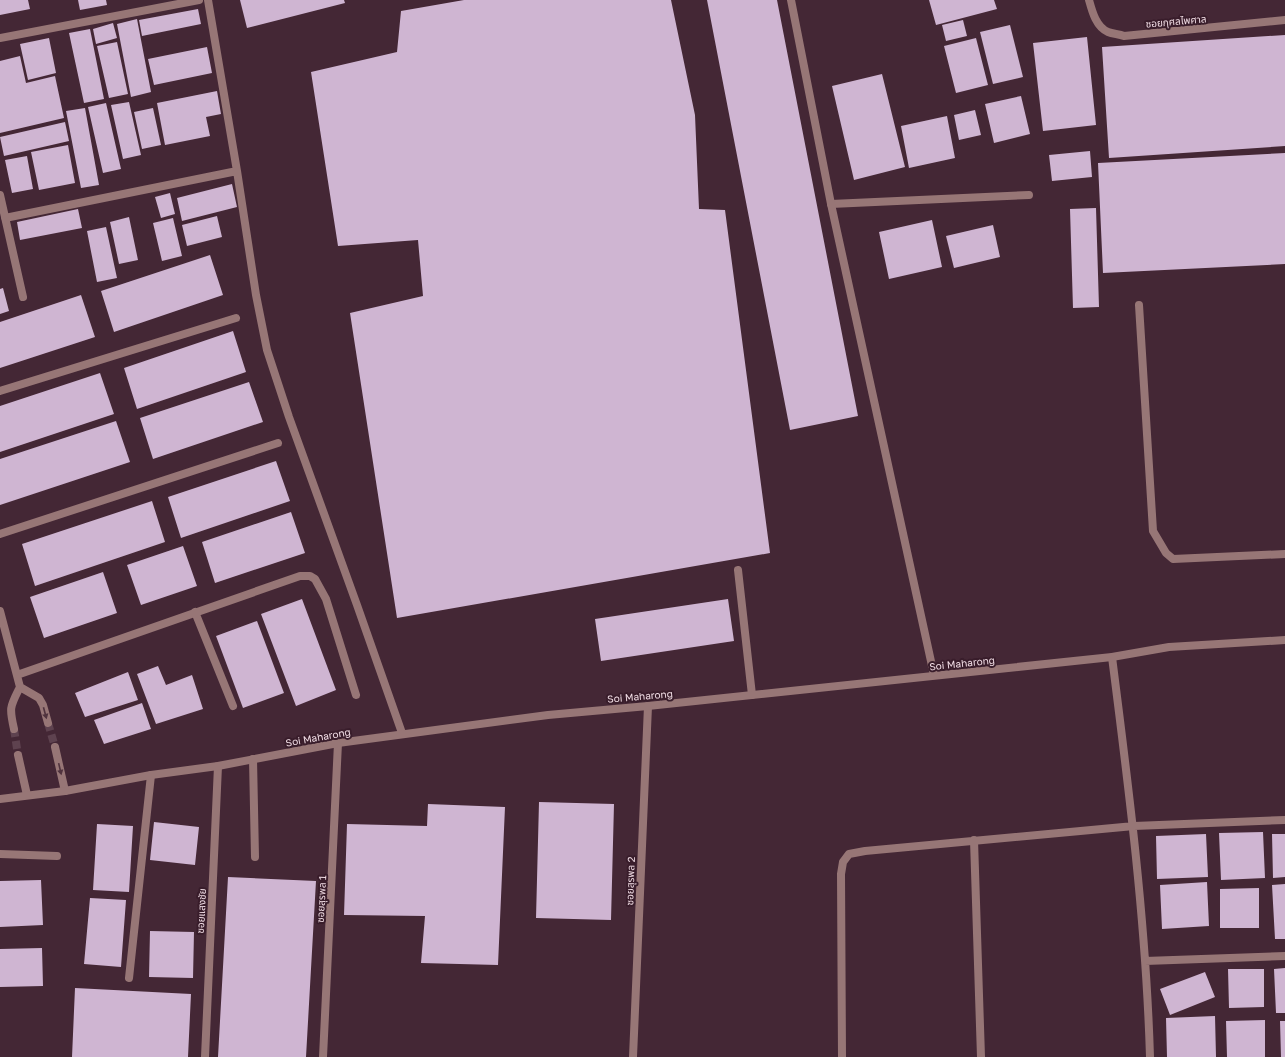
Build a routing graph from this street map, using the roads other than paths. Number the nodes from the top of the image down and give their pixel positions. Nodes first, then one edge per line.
1 (199, 0) edge
2 (208, 0) edge
3 (791, 0) edge
4 (1089, 0) edge
5 (1285, 20) edge
6 (0, 38) edge
7 (237, 171) junction
8 (0, 195) edge
9 (1029, 195) dead end
10 (831, 204) junction
11 (5, 218) junction
12 (23, 297) dead end
13 (1139, 305) dead end
14 (236, 318) dead end
15 (0, 391) edge
16 (278, 442) dead end
17 (0, 534) edge
18 (1285, 554) edge
19 (738, 570) dead end
20 (0, 611) edge
21 (195, 612) junction
22 (1285, 640) edge
23 (1112, 657) junction
24 (16, 675) junction
25 (934, 676) junction
26 (20, 687) junction
27 (752, 695) junction
28 (356, 696) dead end
29 (233, 706) dead end
30 (648, 706) junction
31 (48, 723) tunnel mouth
32 (14, 729) tunnel mouth
33 (402, 733) junction
34 (338, 743) junction
35 (55, 747) tunnel mouth
36 (18, 755) tunnel mouth
37 (253, 759) junction
38 (218, 766) junction
39 (152, 775) junction
40 (64, 791) junction
41 (27, 795) junction
42 (0, 799) edge
43 (1285, 820) edge
44 (1134, 826) junction
45 (974, 840) junction
46 (0, 854) edge
47 (57, 856) dead end
48 (255, 856) dead end
49 (1285, 956) edge
50 (1145, 961) junction
51 (129, 978) dead end
52 (205, 1057) edge
53 (323, 1057) edge
54 (633, 1057) edge
55 (842, 1057) edge
56 (981, 1057) edge
57 (1150, 1057) edge

1 - 6 street
2 - 7 street
3 - 10 street
4 - 5 street, ซอยกุศลไพศาล
7 - 11 street
7 - 33 street
8 - 11 street
9 - 10 street
10 - 25 street
11 - 12 street
13 - 18 street
14 - 15 street
16 - 17 street
19 - 27 street
20 - 24 street
21 - 24 street
21 - 28 street
21 - 29 street
22 - 23 street, Soi Maharong
23 - 25 street, Soi Maharong
23 - 44 street
24 - 26 street
25 - 27 street, Soi Maharong
26 -> 31 street
26 - 32 street
27 - 30 street, Soi Maharong
30 - 33 street, Soi Maharong
30 - 54 street, ซอยสุรพล 2
33 - 34 street, Soi Maharong
34 - 37 street, Soi Maharong
34 - 53 street, ซอยสุรพล 1
35 -> 40 street
36 - 41 street
37 - 38 street, Soi Maharong
37 - 48 street
38 - 39 street, Soi Maharong
38 - 52 street, ซอยแสงชัย
39 - 40 street, Soi Maharong
39 - 51 street
40 - 41 street, Soi Maharong
41 - 42 street, Soi Maharong
43 - 44 street
44 - 45 street
44 - 50 street
45 - 55 street
45 - 56 street
46 - 47 street
49 - 50 street
50 - 57 street

